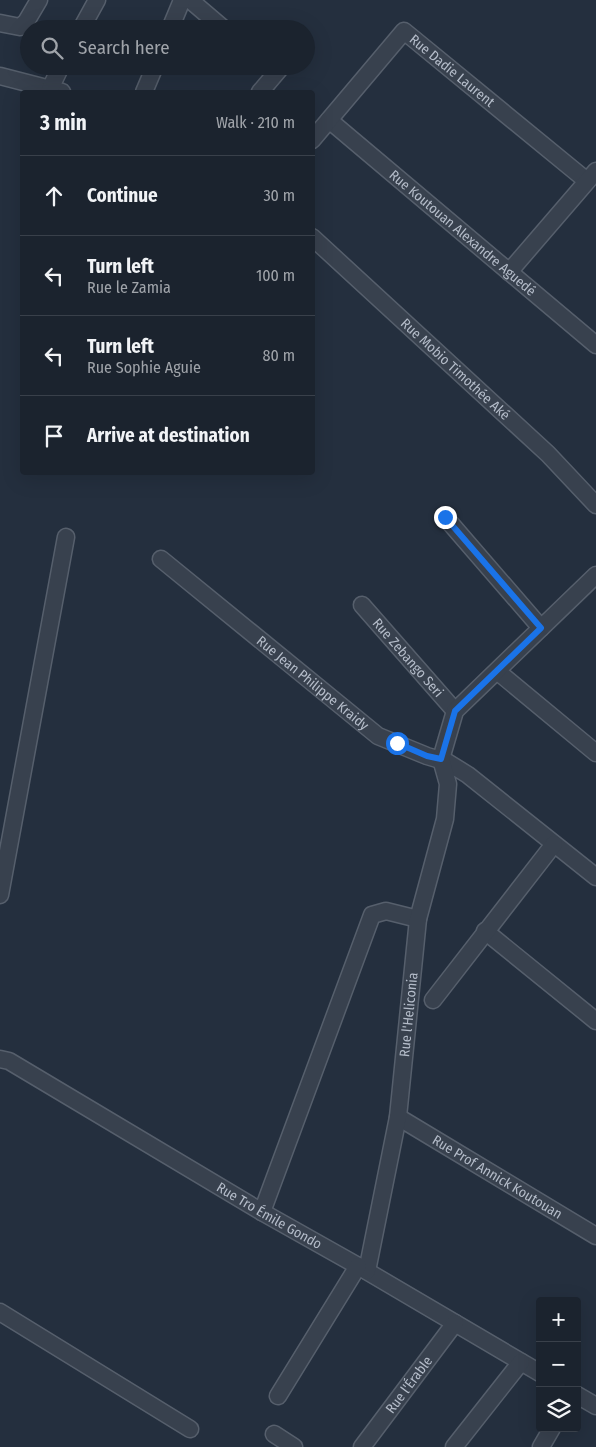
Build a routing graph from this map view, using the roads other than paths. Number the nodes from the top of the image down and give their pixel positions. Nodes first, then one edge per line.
1 (39, 0) edge
2 (97, 0) edge
3 (182, 0) edge
4 (190, 0) edge
5 (27, 20) edge
6 (86, 20) edge
7 (174, 20) edge
8 (213, 20) edge
9 (0, 23) edge
10 (20, 27) edge
11 (59, 75) edge
12 (151, 75) edge
13 (271, 75) edge
14 (0, 76) edge
15 (52, 90) edge
16 (56, 90) edge
17 (145, 90) edge
18 (261, 90) edge
19 (329, 120) junction
20 (315, 136) edge
21 (592, 176) edge
22 (315, 240) edge
23 (509, 272) junction
24 (596, 345) edge
25 (596, 504) edge
26 (445, 517) dead end
27 (66, 537) dead end
28 (161, 559) dead end
29 (596, 576) edge
30 (362, 605) dead end
31 (541, 628) junction
32 (497, 671) junction
33 (455, 711) junction
34 (596, 753) edge
35 (441, 759) junction
36 (554, 844) junction
37 (596, 878) edge
38 (0, 895) edge
39 (418, 919) junction
40 (486, 931) junction
41 (433, 1000) dead end
42 (596, 1021) edge
43 (0, 1059) edge
44 (398, 1118) junction
45 (262, 1212) junction
46 (596, 1236) edge
47 (362, 1268) junction
48 (0, 1312) edge
49 (455, 1323) junction
50 (521, 1362) junction
51 (536, 1371) edge
52 (278, 1396) dead end
53 (581, 1398) edge
54 (596, 1406) edge
55 (190, 1428) dead end
56 (550, 1432) edge
57 (274, 1434) dead end
58 (294, 1447) edge
59 (362, 1447) edge
60 (454, 1447) edge
61 (541, 1447) edge

1 - 5 street
2 - 6 street
3 - 7 street
4 - 8 street
9 - 10 street
11 - 16 street
12 - 17 street
13 - 18 street
14 - 15 street
19 - 20 street, Rue Dadie Laurent
19 - 21 street, Rue Dadie Laurent
19 - 23 street, Rue Koutouan Alexandre Aguedé
21 - 23 street
22 - 25 street, Rue Mobio Timothée Aké
23 - 24 street, Rue Koutouan Alexandre Aguedé
26 - 31 street
27 - 38 street
28 - 35 street, Rue Jean Philippe Kraidy
29 - 31 street
30 - 33 street, Rue Zebango Seri
31 - 32 street
32 - 33 street
32 - 34 street
33 - 35 street
35 - 36 street, Rue Jean Philippe Kraidy
35 - 39 street, Rue l'Heliconia
36 - 37 street, Rue Jean Philippe Kraidy
36 - 40 street, Rue l'Heliconia
39 - 44 street, Rue l'Heliconia
39 - 45 street
40 - 41 street, Rue l'Heliconia
40 - 42 street
43 - 45 street, Rue Tro Émile Gondo
44 - 46 street, Rue Prof Annick Koutouan
44 - 47 street, Rue l'Heliconia
45 - 47 street, Rue Tro Émile Gondo
47 - 49 street, Rue Tro Émile Gondo
47 - 52 street
48 - 55 street
49 - 50 street, Rue Tro Émile Gondo
49 - 59 street, Rue l'Érable
50 - 51 street, Rue Tro Émile Gondo
50 - 60 street
53 - 54 street
56 - 61 street
57 - 58 street

